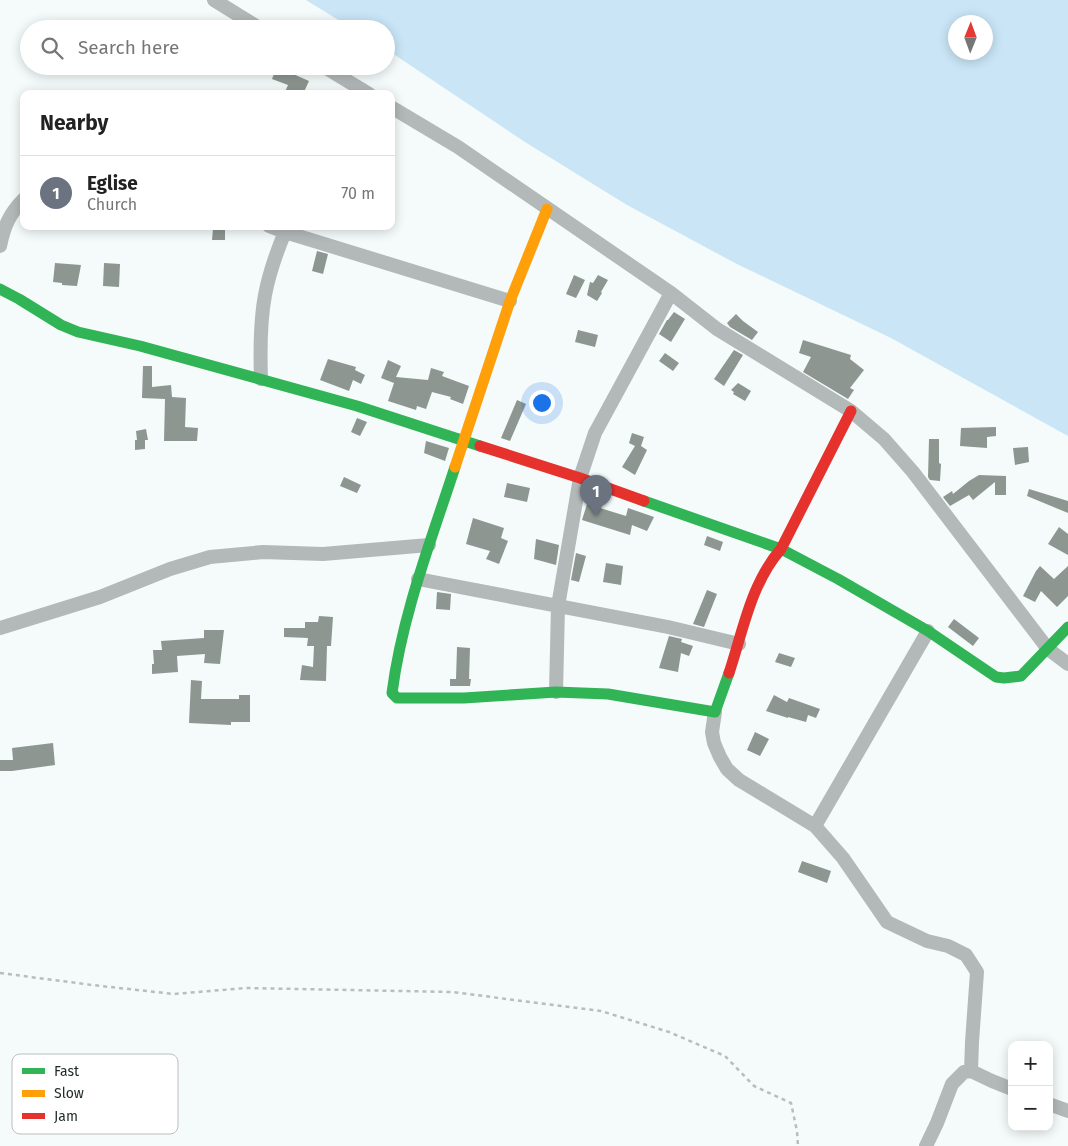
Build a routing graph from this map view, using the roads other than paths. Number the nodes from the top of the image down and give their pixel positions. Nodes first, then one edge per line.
1 (214, 0) edge
2 (246, 20) edge
3 (334, 75) edge
4 (351, 89) edge
5 (395, 109) edge
6 (20, 204) edge
7 (547, 209) junction
8 (286, 230) edge
9 (289, 230) edge
10 (0, 246) edge
11 (0, 289) edge
12 (671, 293) junction
13 (510, 301) junction
14 (261, 379) junction
15 (851, 411) junction
16 (463, 441) junction
17 (580, 478) junction
18 (429, 545) junction
19 (781, 549) junction
20 (418, 579) junction
21 (558, 606) junction
22 (1068, 626) edge
23 (0, 628) edge
24 (928, 630) junction
25 (739, 644) junction
26 (1048, 649) junction
27 (1068, 664) edge
28 (556, 692) junction
29 (715, 712) junction
30 (815, 826) junction
31 (971, 1071) junction
32 (1008, 1087) edge
33 (1053, 1105) edge
34 (1068, 1111) edge
35 (926, 1146) edge

1 - 2 street
3 - 4 street
5 - 7 street
6 - 10 street
7 - 12 street
7 - 13 street
8 - 14 street
9 - 13 street
11 - 14 street
12 - 15 street
12 - 17 street
13 - 16 street
14 - 16 street
15 - 19 street
15 - 26 street
16 - 17 street
16 - 18 street
17 - 19 street
17 - 21 street
18 - 20 street
18 - 23 street
19 - 24 street
19 - 25 street
20 - 21 street
20 - 28 street
21 - 25 street
21 - 28 street
22 - 26 street
24 - 26 street
24 - 30 street
25 - 29 street
26 - 27 street
28 - 29 street
29 - 30 street
30 - 31 street
31 - 32 street
31 - 35 street
33 - 34 street

